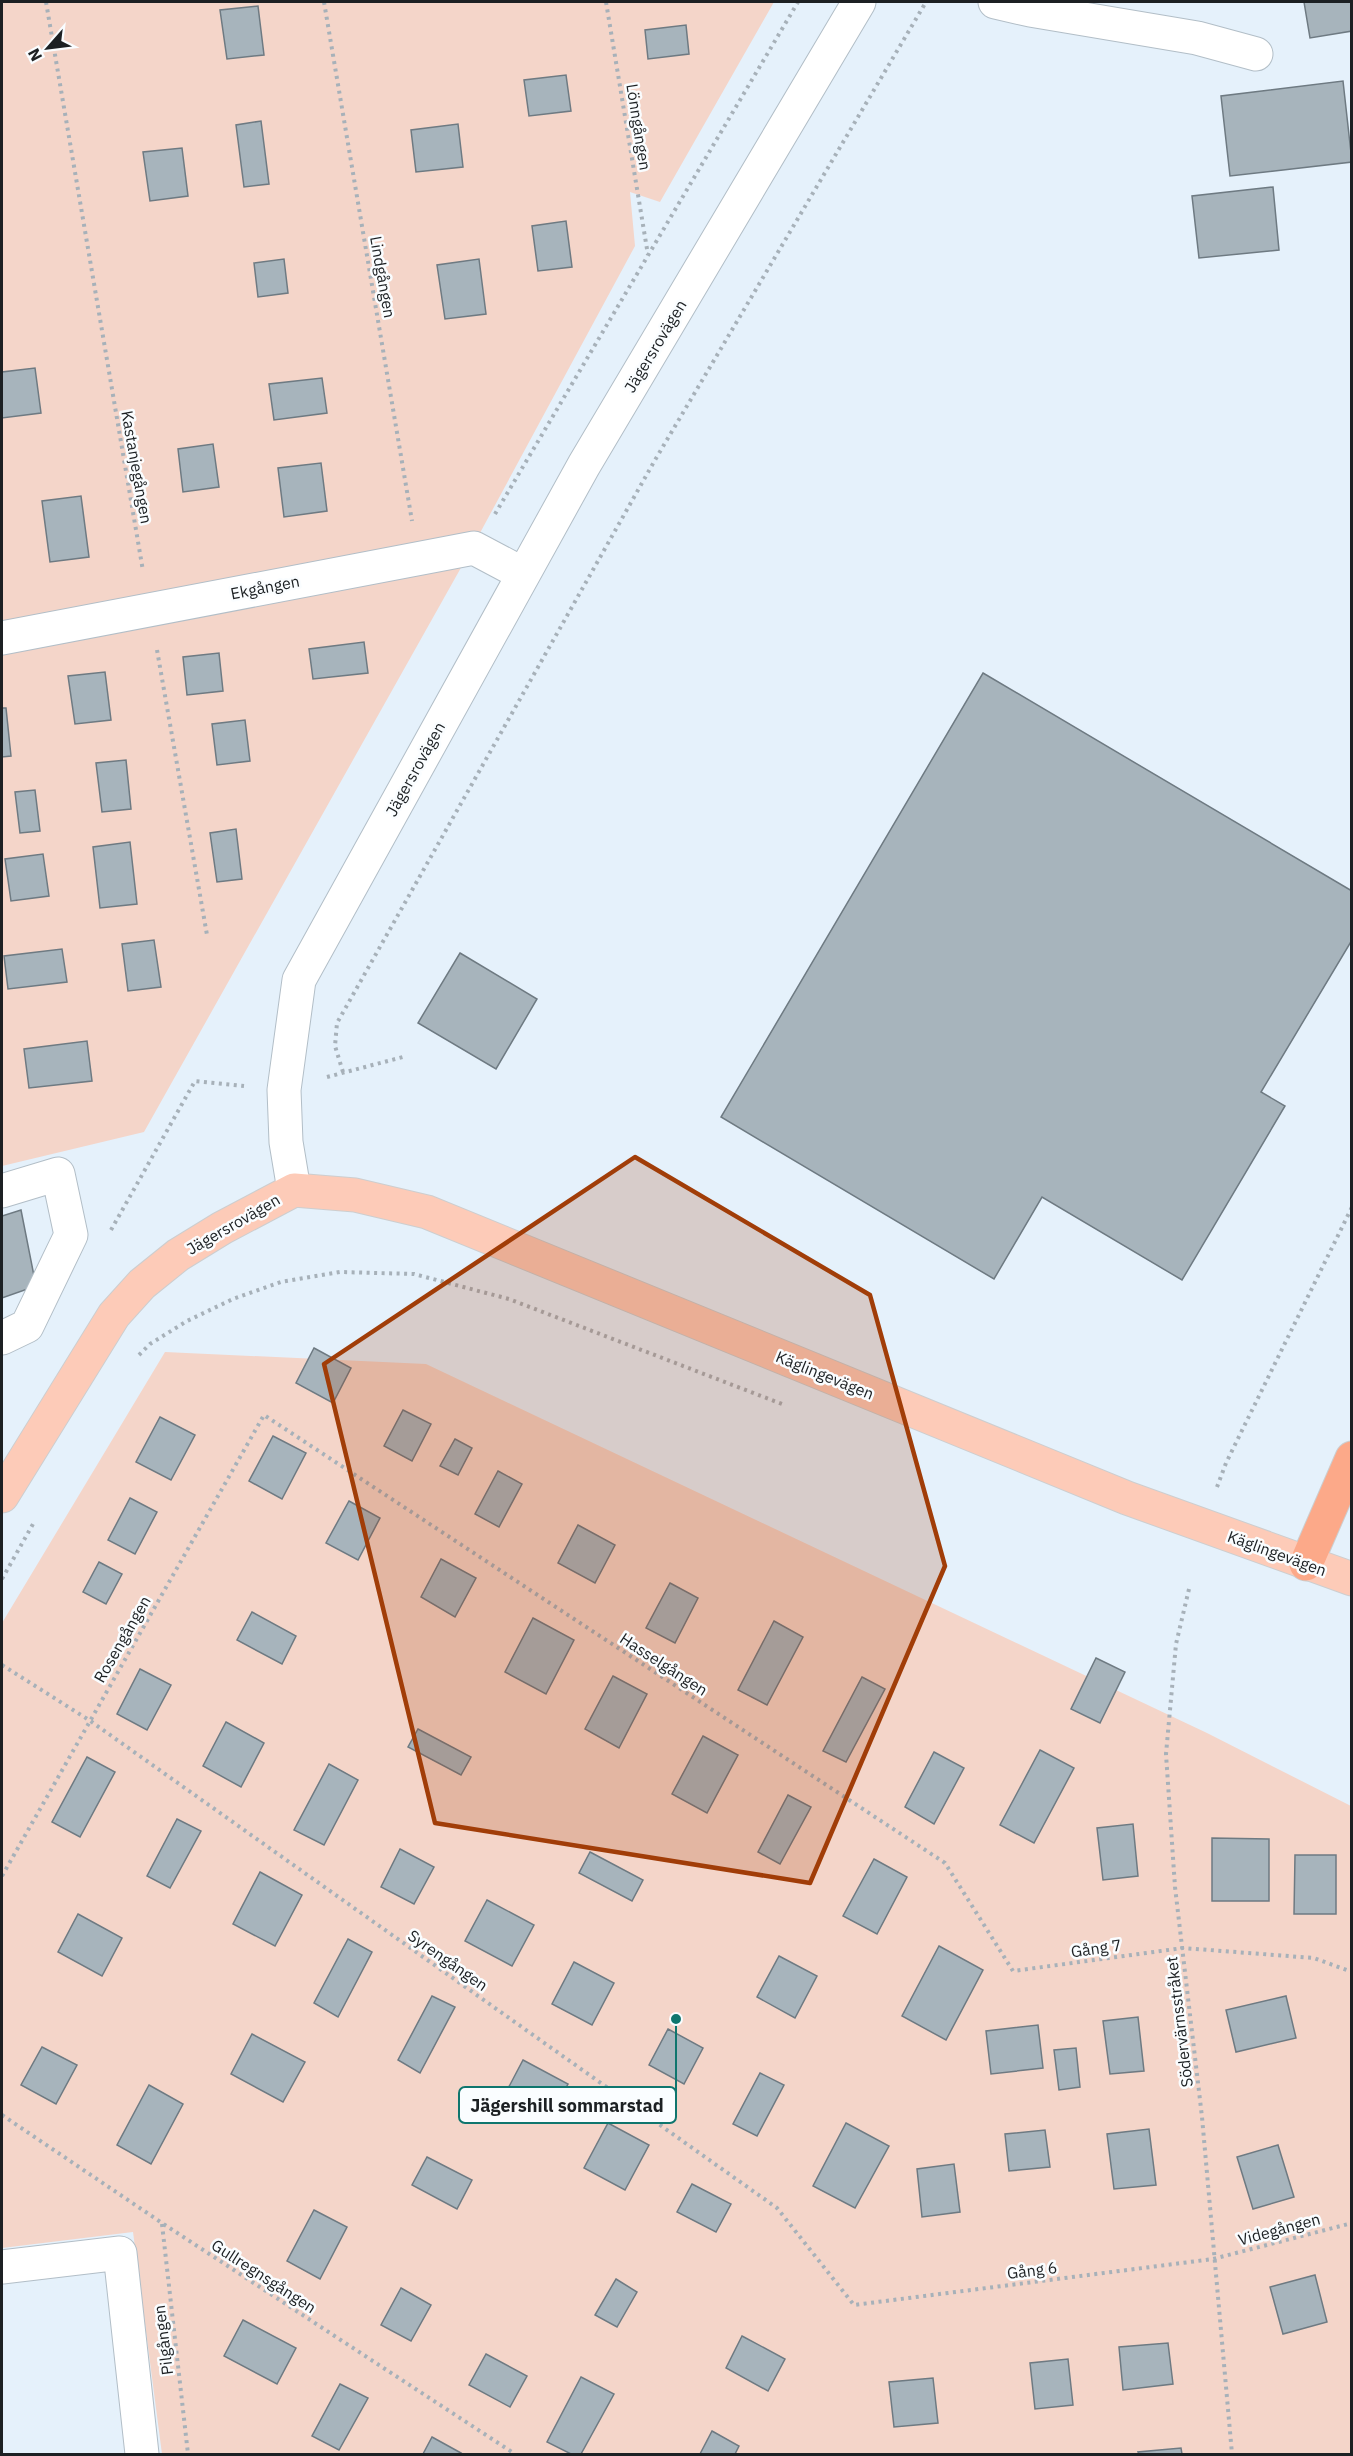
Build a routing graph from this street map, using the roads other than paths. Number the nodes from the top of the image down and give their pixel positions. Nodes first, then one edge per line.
1 (859, 2) edge
2 (994, 2) edge
3 (1256, 54) dead end
4 (523, 574) junction
5 (2, 638) edge
6 (294, 1190) junction
7 (2, 1191) edge
8 (2, 1338) edge
9 (1352, 1458) edge
10 (2, 1496) edge
11 (1306, 1564) junction
12 (1352, 1579) edge
13 (2, 2267) edge
14 (142, 2454) edge

1 - 4 street, Jägersrovägen
2 - 3 street
4 - 5 street, Ekgången
4 - 6 street, Jägersrovägen
6 - 10 main road, Jägersrovägen
6 - 11 main road, Käglingevägen
7 - 8 street
9 - 11 highway
11 - 12 main road, Käglingevägen
13 - 14 street

